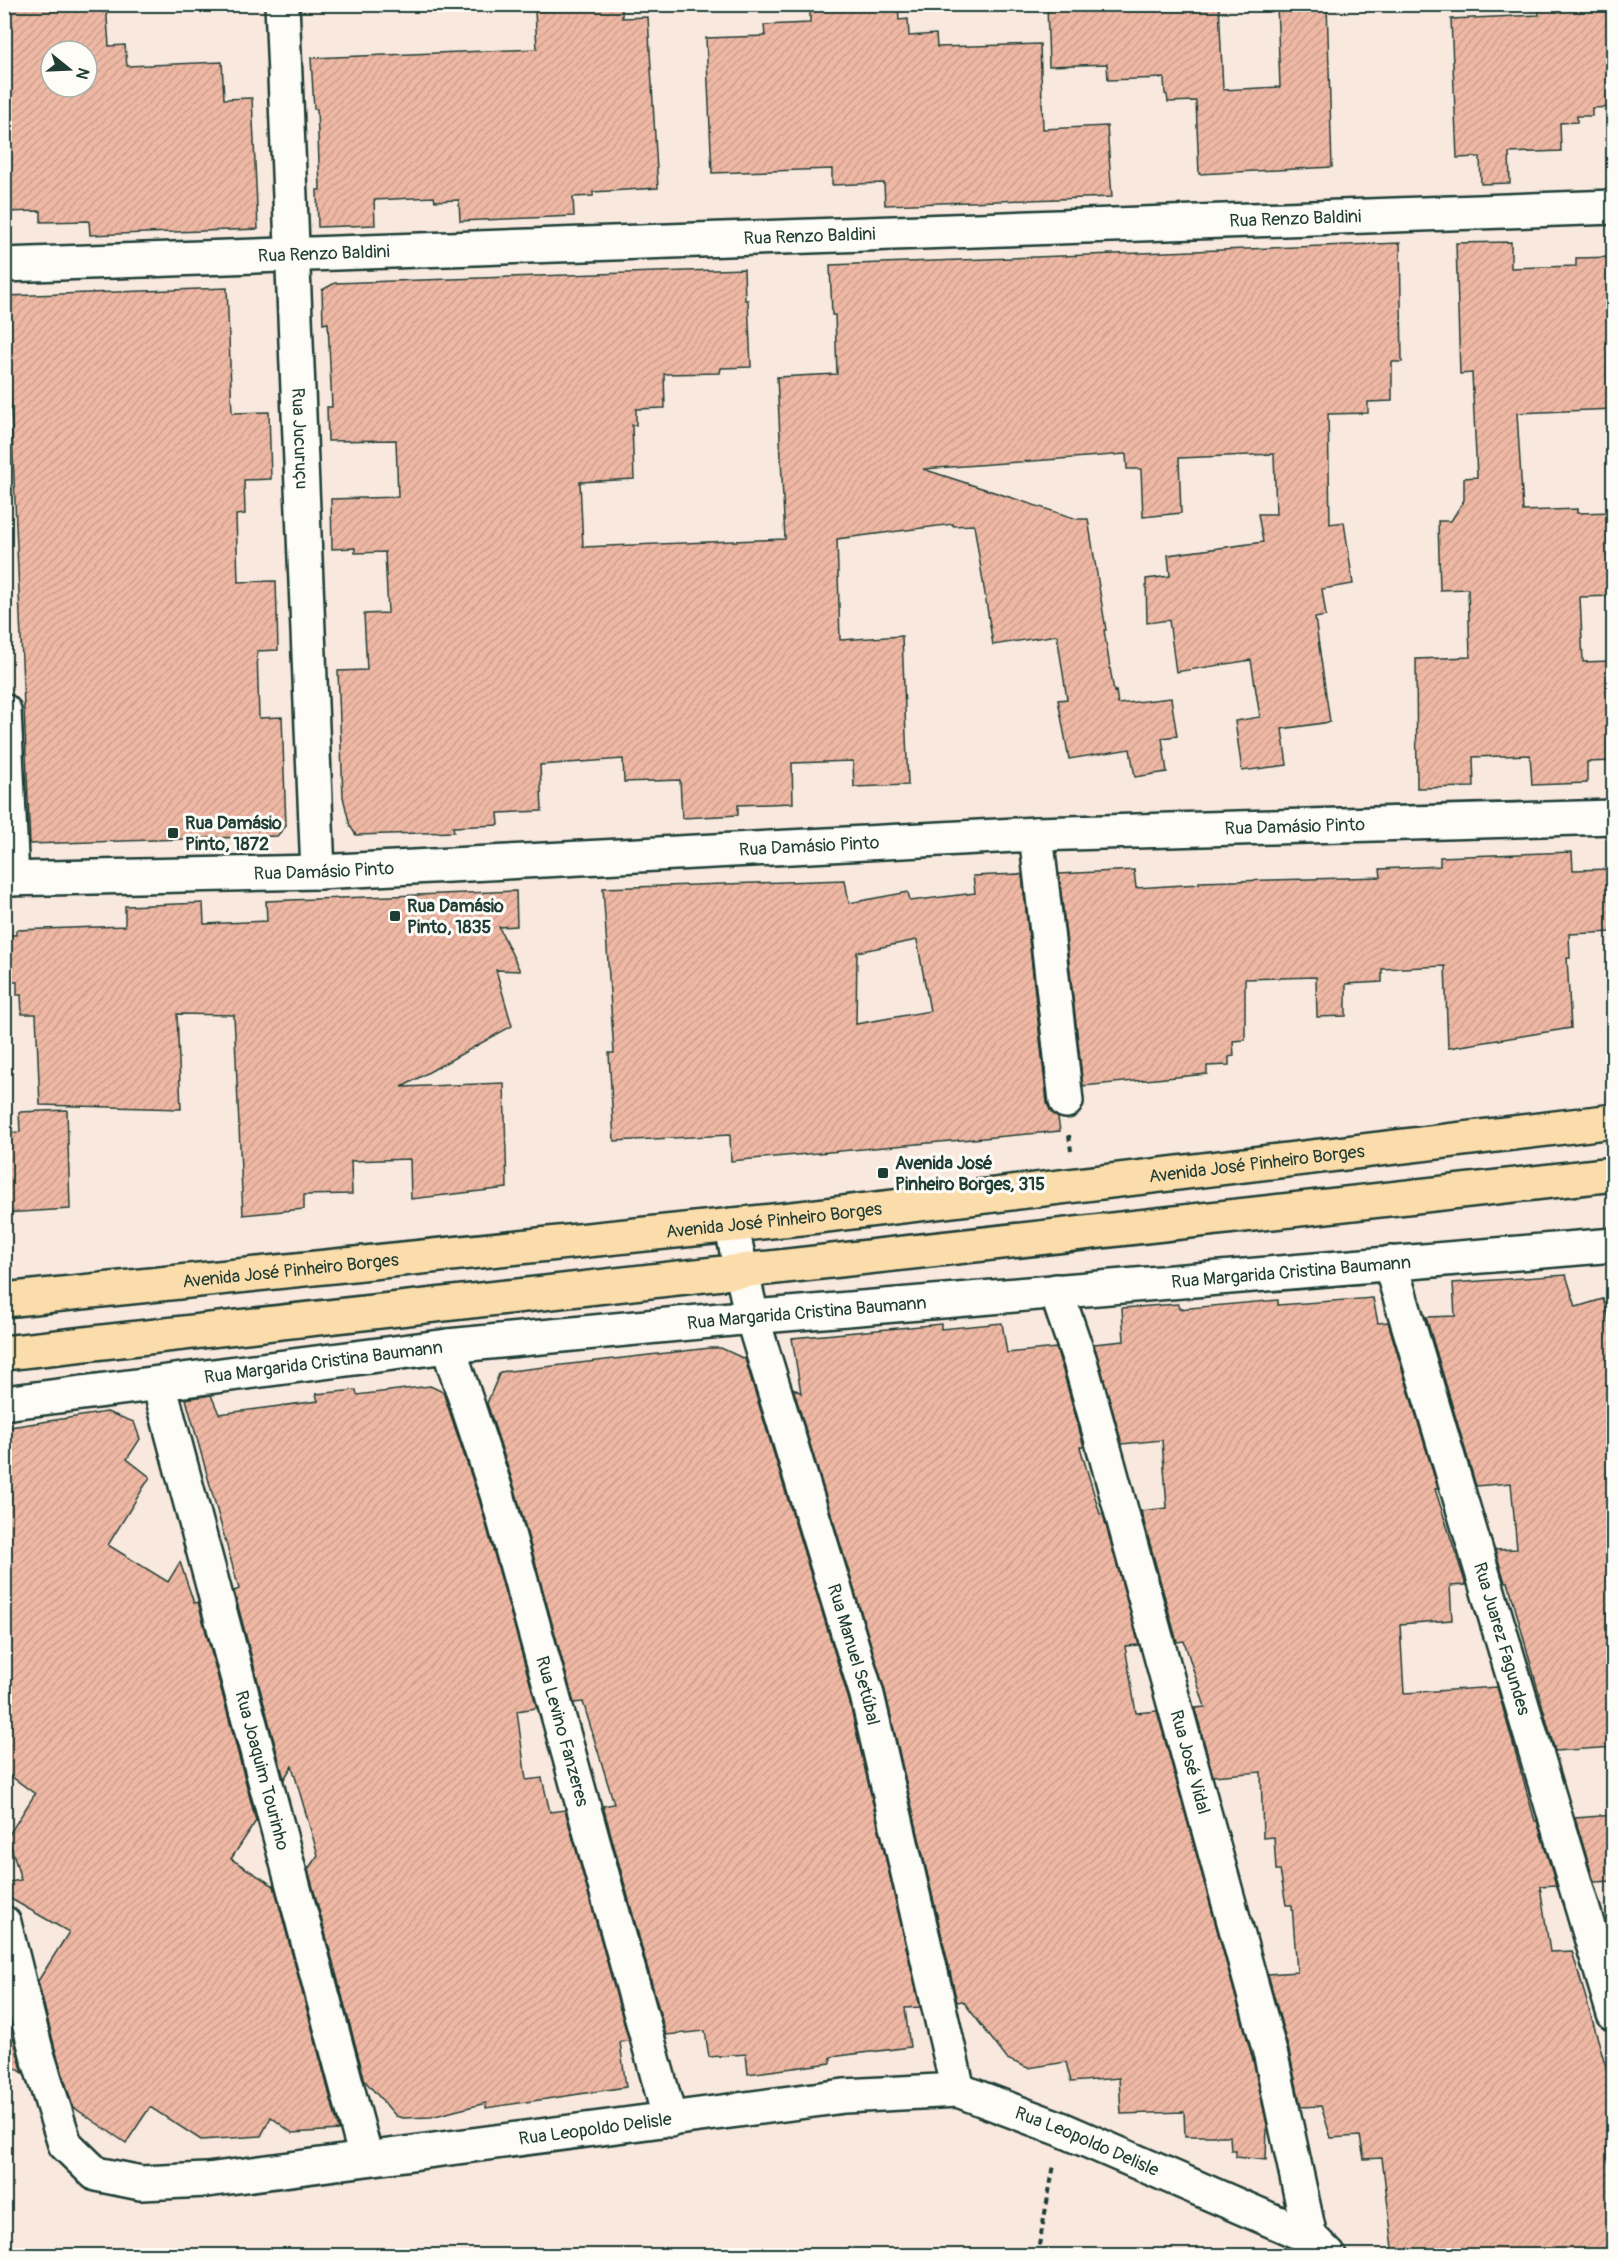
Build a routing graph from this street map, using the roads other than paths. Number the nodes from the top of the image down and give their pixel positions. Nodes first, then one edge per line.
1 (282, 4) edge
2 (1614, 207) edge
3 (292, 256) junction
4 (4, 265) edge
5 (4, 711) edge
6 (1614, 817) edge
7 (1036, 834) junction
8 (318, 872) junction
9 (8, 879) edge
10 (1066, 1101) road end
11 (1614, 1121) edge
12 (1614, 1174) edge
13 (731, 1225) junction
14 (1614, 1245) edge
15 (1390, 1263) junction
16 (742, 1270) junction
17 (1056, 1291) junction
18 (4, 1300) edge
19 (752, 1317) junction
20 (448, 1346) junction
21 (4, 1353) edge
22 (159, 1384) junction
23 (4, 1403) edge
24 (4, 1923) edge
25 (1614, 2014) edge
26 (958, 2090) junction
27 (670, 2120) junction
28 (366, 2158) junction
29 (1320, 2246) edge

1 - 3 street, Rua Jucuruçu
2 - 3 street, Rua Renzo Baldini
3 - 4 street, Rua Renzo Baldini
3 - 8 street, Rua Jucuruçu
5 - 9 street
6 - 7 street, Rua Damásio Pinto
7 - 8 street, Rua Damásio Pinto
7 - 10 street
8 - 9 street, Rua Damásio Pinto
11 - 13 main road, Avenida José Pinheiro Borges
12 - 16 main road
13 - 16 street, Rua Manuel Setúbal
13 - 18 main road, Avenida José Pinheiro Borges
14 - 15 street, Rua Margarida Cristina Baumann
15 - 17 street, Rua Margarida Cristina Baumann
15 - 25 street, Rua Juarez Fagundes
16 - 19 street, Rua Manuel Setúbal
16 - 21 main road
17 - 19 street, Rua Margarida Cristina Baumann
17 - 29 street, Rua José Vidal
19 - 20 street, Rua Margarida Cristina Baumann
19 - 26 street, Rua Manuel Setúbal
20 - 22 street, Rua Margarida Cristina Baumann
20 - 27 street, Rua Levino Fanzeres
22 - 23 street, Rua Margarida Cristina Baumann
22 - 28 street, Rua Joaquim Tourinho
24 - 28 street, Rua Leopoldo Delisle
26 - 27 street, Rua Leopoldo Delisle
26 - 29 street, Rua Leopoldo Delisle
27 - 28 street, Rua Leopoldo Delisle

